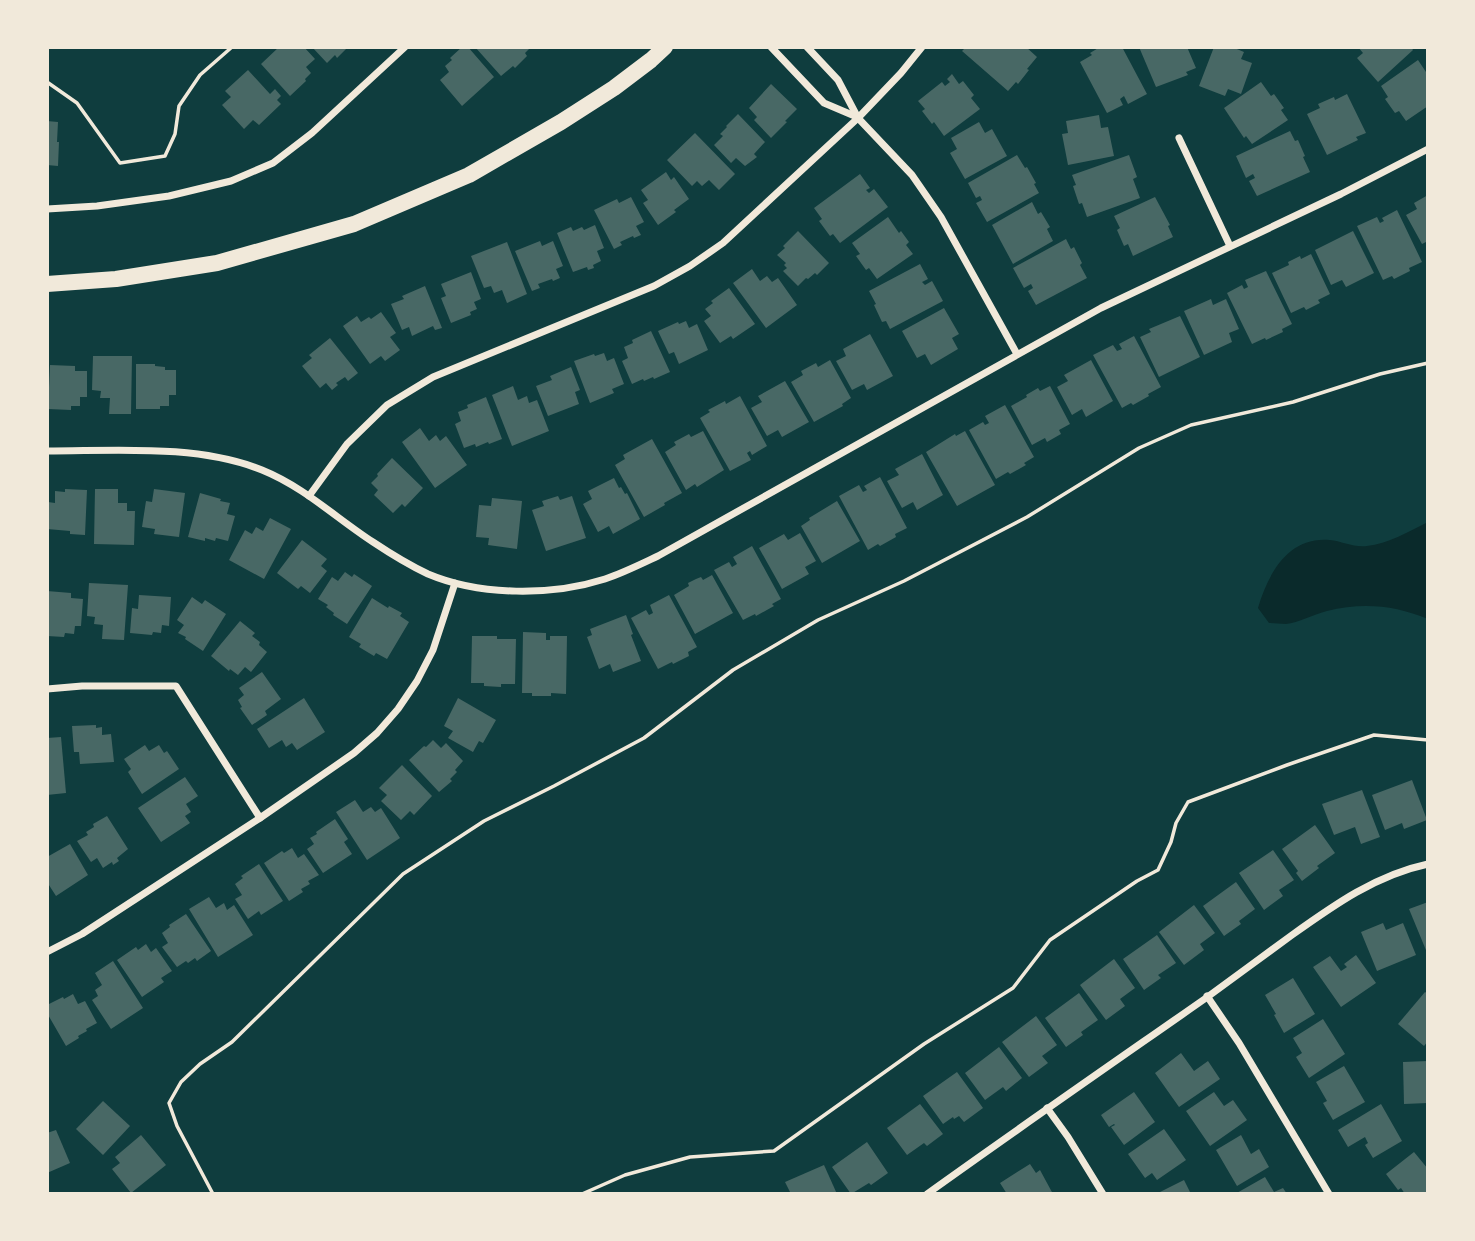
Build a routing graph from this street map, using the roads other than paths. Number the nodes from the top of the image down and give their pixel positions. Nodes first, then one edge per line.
1 (405, 47) edge
2 (664, 47) edge
3 (771, 47) edge
4 (807, 47) edge
5 (922, 47) edge
6 (858, 118) junction
7 (1179, 138) dead end
8 (1428, 149) edge
9 (47, 209) edge
10 (1230, 246) junction
11 (47, 284) edge
12 (1017, 354) junction
13 (47, 451) edge
14 (310, 496) junction
15 (456, 583) junction
16 (47, 689) edge
17 (260, 818) junction
18 (1428, 864) edge
19 (47, 952) edge
20 (1207, 996) junction
21 (1047, 1108) junction
22 (927, 1194) edge
23 (1103, 1194) edge
24 (1329, 1194) edge

1 - 9 street
2 - 11 main road
3 - 6 street
4 - 6 street
5 - 6 street
6 - 12 street
6 - 14 street
7 - 10 street
8 - 10 street
10 - 12 street
12 - 15 street
13 - 14 street
14 - 15 street
15 - 17 street
16 - 17 street
17 - 19 street
18 - 20 street
20 - 21 street
20 - 24 street
21 - 22 street
21 - 23 street

